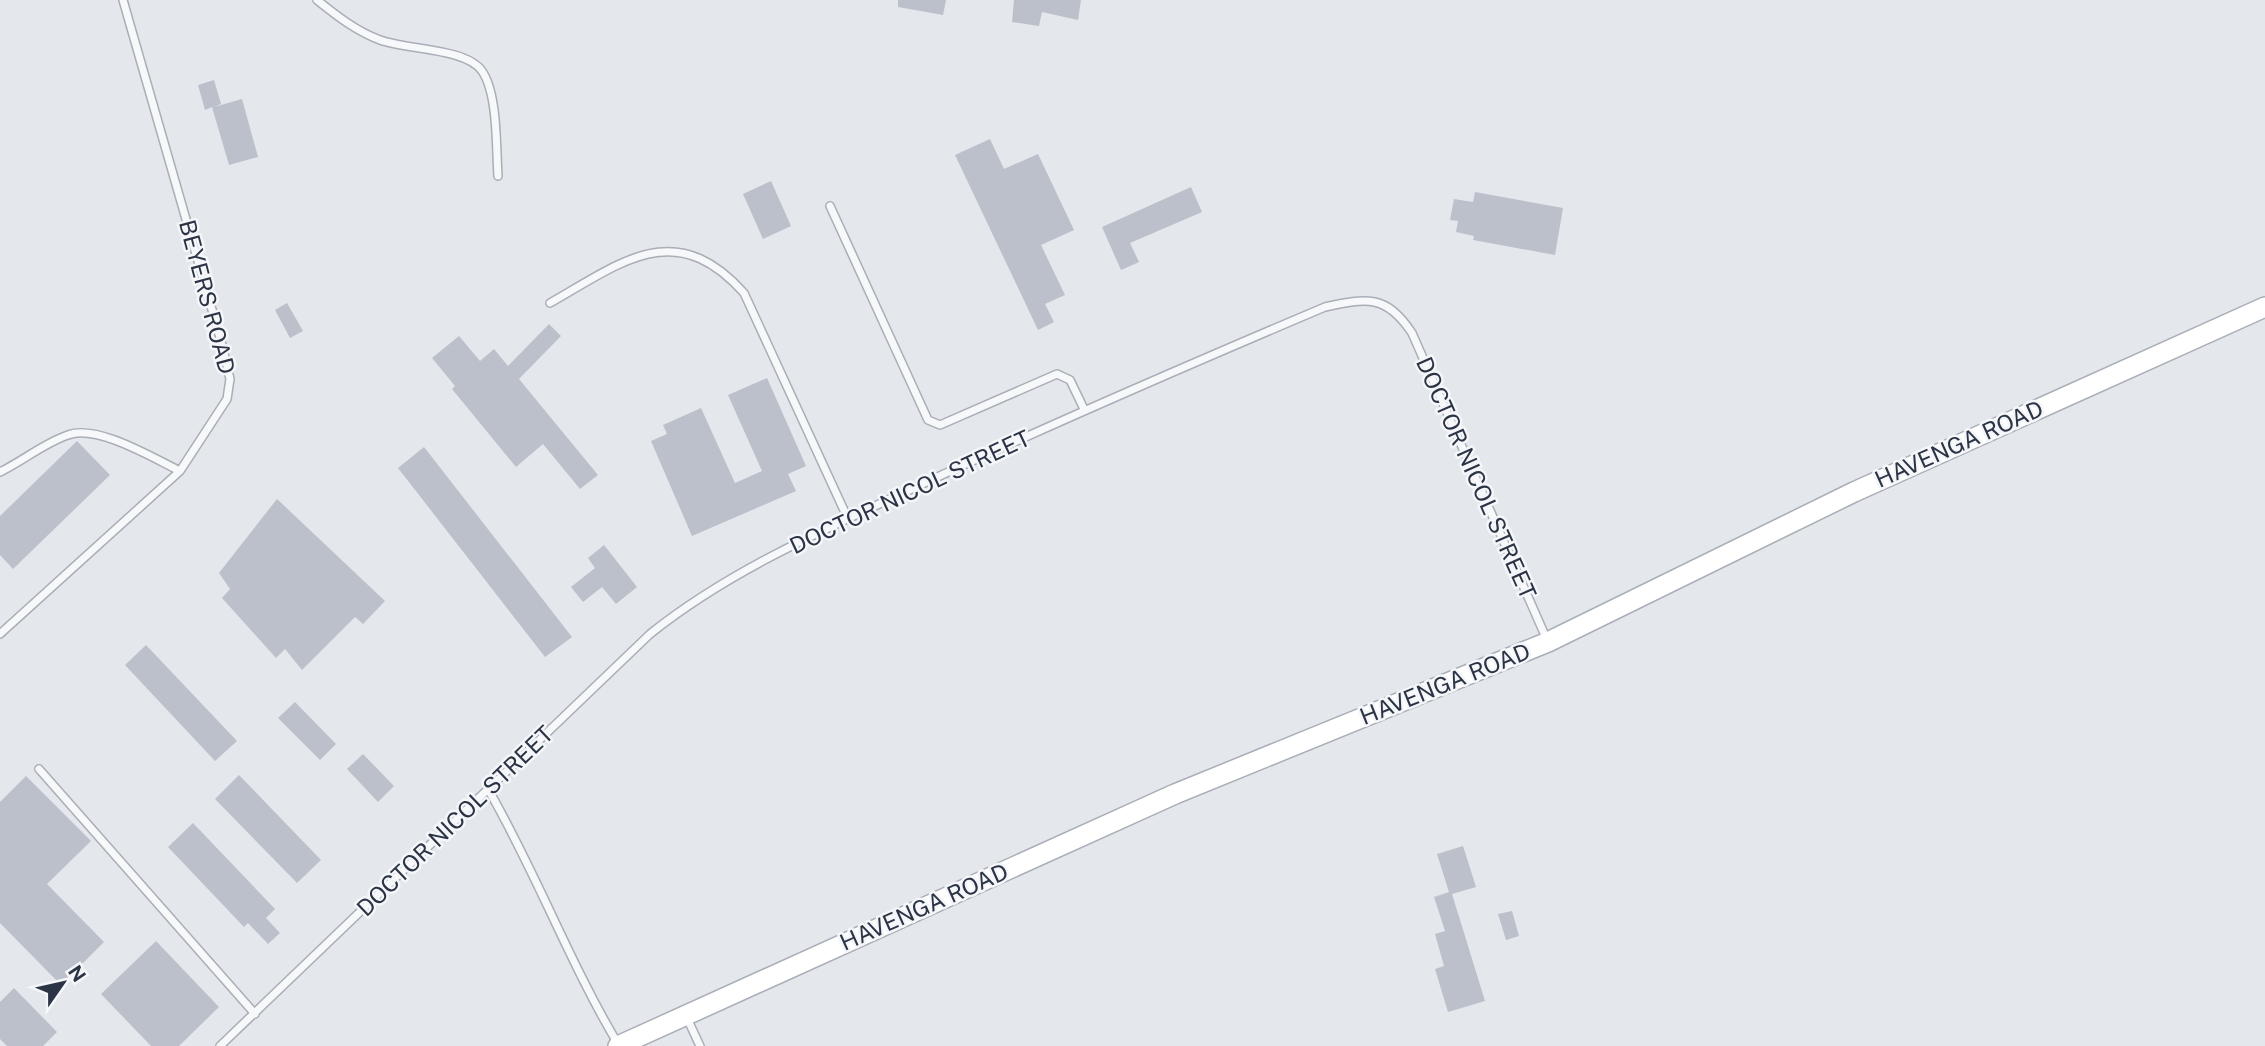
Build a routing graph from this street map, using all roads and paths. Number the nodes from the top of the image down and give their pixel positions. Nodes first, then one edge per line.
1 (123, 0) edge
2 (317, 0) edge
3 (498, 176) dead end
4 (830, 206) dead end
5 (550, 303) dead end
6 (2265, 307) edge
7 (1084, 409) junction
8 (180, 471) junction
9 (0, 472) edge
10 (848, 519) junction
11 (0, 634) edge
12 (1548, 642) junction
13 (39, 769) dead end
14 (488, 789) junction
15 (255, 1014) junction
16 (685, 1014) junction
17 (219, 1046) edge
18 (619, 1046) edge
19 (700, 1046) edge

1 - 8 lane, BEYERS ROAD
2 - 3 lane
4 - 7 lane
5 - 10 lane
6 - 12 street, HAVENGA ROAD
7 - 10 lane, DOCTOR NICOL STREET
7 - 12 lane, DOCTOR NICOL STREET
8 - 9 lane
8 - 11 lane, BEYERS ROAD
10 - 14 lane, DOCTOR NICOL STREET
12 - 16 street, HAVENGA ROAD
13 - 15 lane
14 - 15 lane, DOCTOR NICOL STREET
14 - 18 lane
15 - 17 lane, DOCTOR NICOL STREET
16 - 18 street, HAVENGA ROAD
16 - 19 lane

